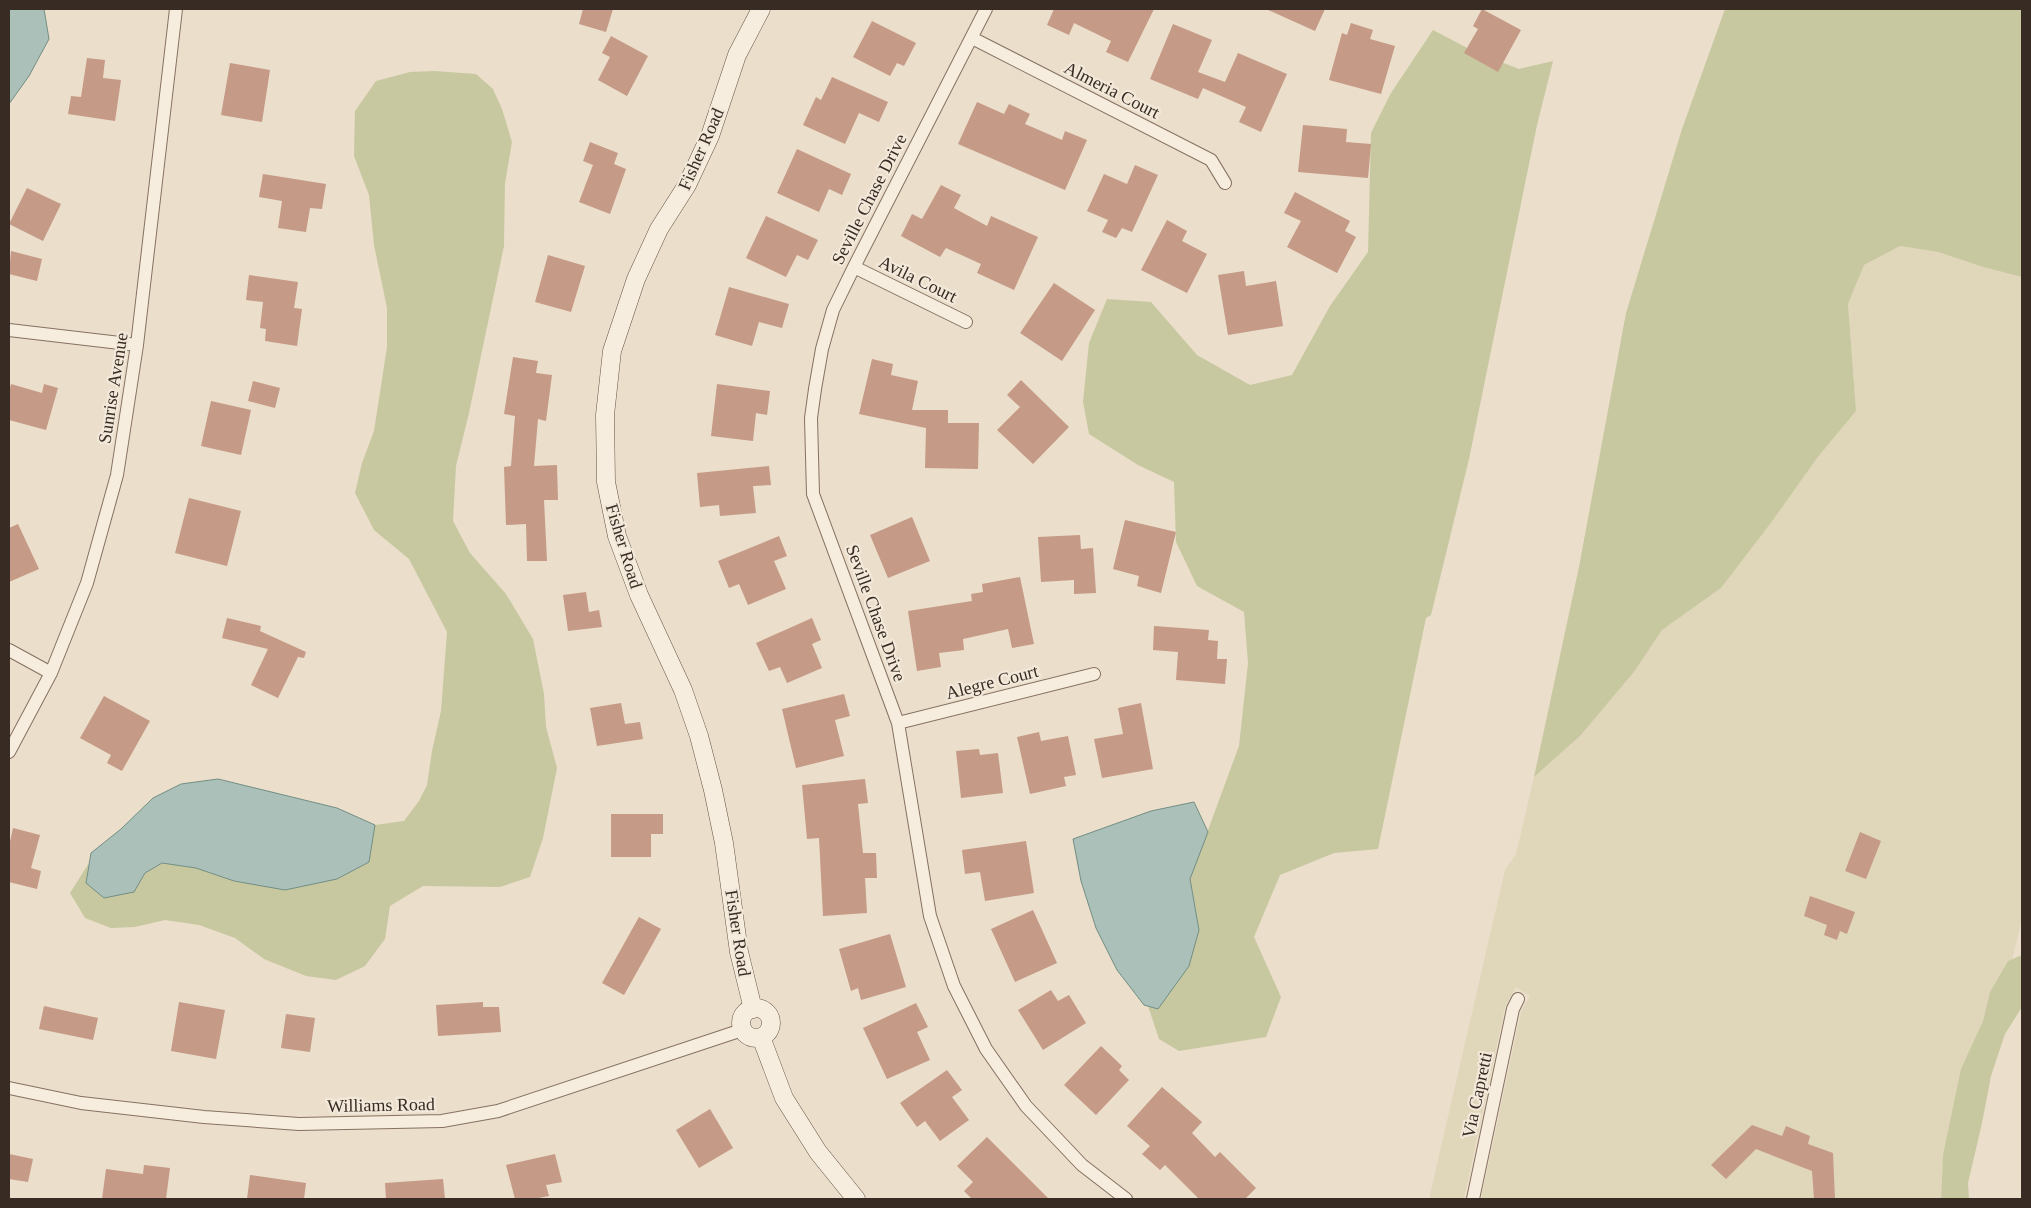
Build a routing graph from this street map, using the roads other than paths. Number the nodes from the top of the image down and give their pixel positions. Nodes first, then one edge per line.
1 (176, 9) edge
2 (761, 9) edge
3 (986, 9) edge
4 (972, 38) junction
5 (1225, 184) dead end
6 (854, 267) junction
7 (966, 322) dead end
8 (9, 330) edge
9 (137, 345) junction
10 (9, 650) edge
11 (51, 673) junction
12 (1094, 674) dead end
13 (898, 723) junction
14 (9, 752) edge
15 (1518, 999) dead end
16 (753, 1009) junction
17 (742, 1030) junction
18 (761, 1037) junction
19 (9, 1088) edge
20 (856, 1199) edge
21 (1126, 1199) edge
22 (1473, 1199) edge

1 - 9 street, Sunrise Avenue
2 - 16 street, Fisher Road
3 - 4 street, Seville Chase Drive
4 - 5 street, Almeria Court
4 - 6 street, Seville Chase Drive
6 - 7 street, Avila Court
6 - 13 street, Seville Chase Drive
8 - 9 street
9 - 11 street, Sunrise Avenue
10 - 11 street
11 - 14 street, Sunrise Avenue
12 - 13 street, Alegre Court
13 - 21 street, Seville Chase Drive
15 - 22 street, Via Capretti
16 - 17 street
16 - 18 street
17 - 18 street
17 - 19 street, Williams Road
18 - 20 street

